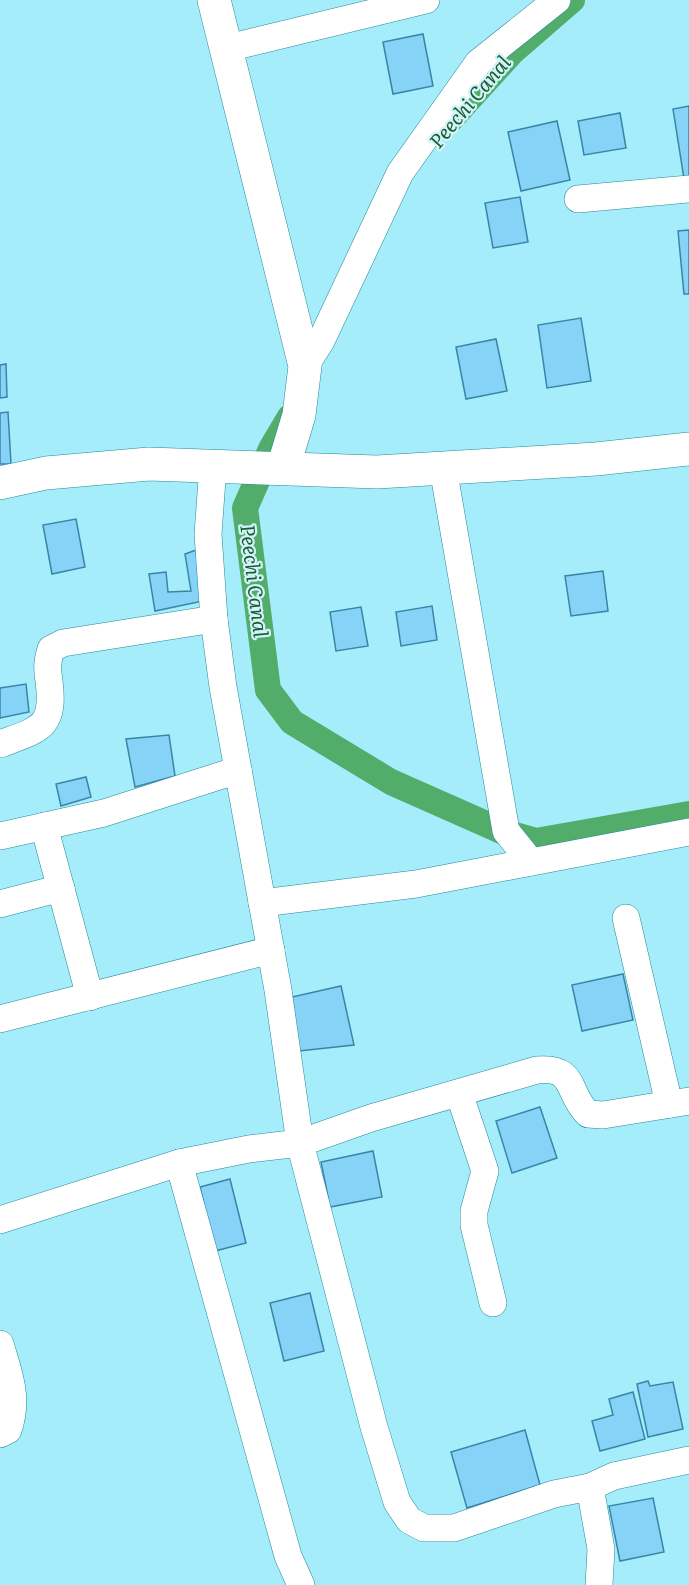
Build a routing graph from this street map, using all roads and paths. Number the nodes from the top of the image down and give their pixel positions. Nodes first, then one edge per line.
1 (214, 0) edge
2 (426, 0) edge
3 (557, 0) edge
4 (228, 48) junction
5 (689, 189) edge
6 (578, 199) dead end
7 (302, 389) junction
8 (689, 449) edge
9 (213, 466) junction
10 (281, 468) junction
11 (443, 468) junction
12 (0, 483) edge
13 (214, 619) junction
14 (0, 744) edge
15 (238, 770) junction
16 (44, 826) junction
17 (689, 832) edge
18 (0, 836) edge
19 (531, 862) junction
20 (61, 888) junction
21 (262, 903) junction
22 (0, 904) edge
23 (626, 918) dead end
24 (270, 950) junction
25 (90, 997) junction
26 (0, 1019) edge
27 (459, 1093) junction
28 (679, 1102) edge
29 (300, 1143) junction
30 (179, 1163) junction
31 (1, 1216) edge
32 (493, 1303) dead end
33 (0, 1344) edge
34 (0, 1434) edge
35 (689, 1460) edge
36 (590, 1487) junction
37 (301, 1585) edge
38 (599, 1585) edge

1 - 4 street
2 - 4 street
3 - 7 street
4 - 7 street
5 - 6 street
7 - 10 street
8 - 11 street
9 - 10 street
9 - 12 street
9 - 13 street
10 - 11 street
11 - 19 street
13 - 14 street
13 - 15 street
15 - 16 street
15 - 21 street
16 - 18 street
16 - 20 street
17 - 19 street
19 - 21 street
20 - 22 street
20 - 25 street
21 - 24 street
23 - 28 street
24 - 25 street
24 - 29 street
25 - 26 street
27 - 28 street
27 - 29 street
27 - 32 street
29 - 30 street
29 - 36 street
30 - 31 street
30 - 37 street
33 - 34 street
35 - 36 street
36 - 38 street

